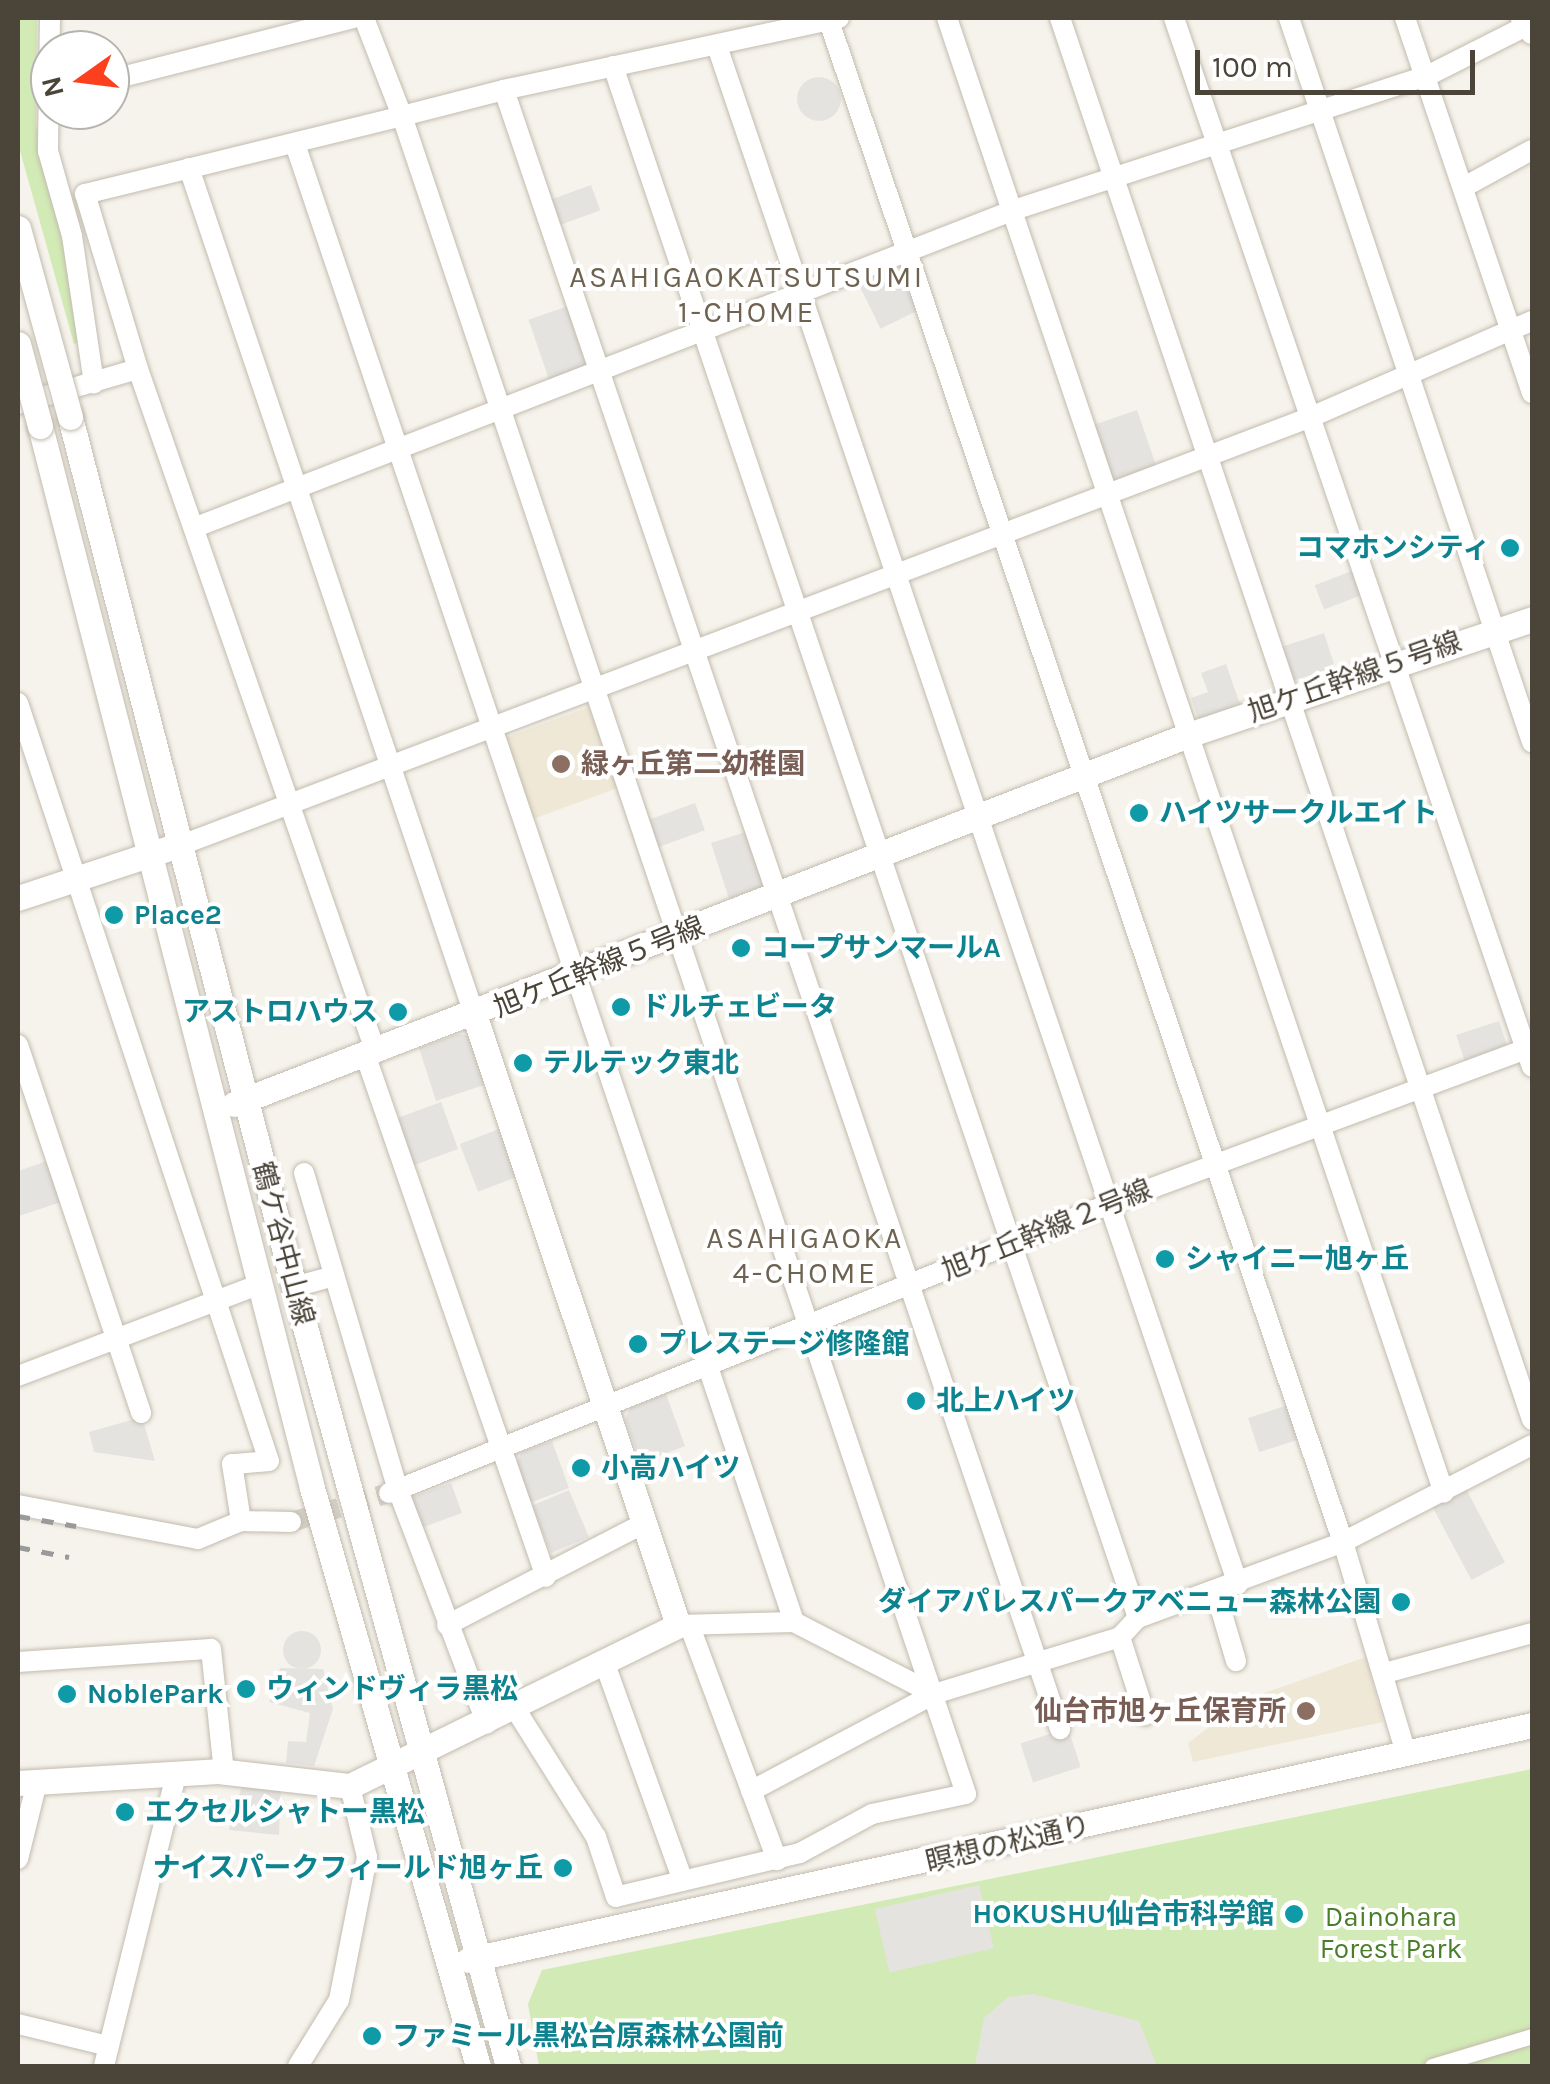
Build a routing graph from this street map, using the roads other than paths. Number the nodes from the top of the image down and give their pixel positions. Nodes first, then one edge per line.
1 (353, 18) edge
2 (364, 18) edge
3 (832, 18) edge
4 (947, 18) edge
5 (1060, 18) edge
6 (1174, 18) edge
7 (1289, 18) edge
8 (1405, 18) edge
9 (1529, 24) edge
10 (717, 46) junction
11 (613, 66) junction
12 (130, 75) edge
13 (1427, 76) junction
14 (504, 90) junction
15 (1319, 107) junction
16 (402, 116) junction
17 (53, 130) edge
18 (1215, 143) junction
19 (295, 144) junction
20 (1532, 150) edge
21 (188, 168) junction
22 (1114, 176) junction
23 (1464, 188) junction
24 (1014, 210) junction
25 (18, 228) edge
26 (908, 251) junction
27 (804, 291) junction
28 (1532, 320) edge
29 (1510, 328) junction
30 (704, 332) junction
31 (18, 344) edge
32 (138, 369) junction
33 (602, 371) junction
34 (1411, 374) junction
35 (94, 383) junction
36 (1532, 393) edge
37 (18, 404) edge
38 (499, 408) junction
39 (1311, 417) junction
40 (398, 446) junction
41 (1209, 450) junction
42 (298, 487) junction
43 (1108, 489) junction
44 (196, 527) junction
45 (1004, 527) junction
46 (899, 570) junction
47 (799, 611) junction
48 (1532, 618) edge
49 (1495, 631) junction
50 (699, 650) junction
51 (1391, 662) junction
52 (595, 687) junction
53 (1292, 697) junction
54 (18, 702) edge
55 (494, 726) junction
56 (1191, 734) junction
57 (1532, 742) edge
58 (392, 764) junction
59 (1087, 776) junction
60 (294, 802) junction
61 (984, 818) junction
62 (184, 844) junction
63 (154, 852) junction
64 (884, 856) junction
65 (78, 876) junction
66 (780, 896) junction
67 (18, 898) edge
68 (682, 934) junction
69 (580, 974) junction
70 (476, 1016) junction
71 (18, 1045) edge
72 (1531, 1054) edge
73 (371, 1055) junction
74 (1420, 1085) junction
75 (246, 1100) junction
76 (215, 1110) junction
77 (1322, 1123) junction
78 (1214, 1164) junction
79 (304, 1173) dead end
80 (1112, 1202) junction
81 (1014, 1244) junction
82 (334, 1276) junction
83 (258, 1285) junction
84 (913, 1285) junction
85 (294, 1287) junction
86 (220, 1299) junction
87 (812, 1324) junction
88 (117, 1342) junction
89 (710, 1364) junction
90 (18, 1376) edge
91 (605, 1405) junction
92 (141, 1413) dead end
93 (1532, 1420) edge
94 (1532, 1445) edge
95 (502, 1450) junction
96 (394, 1491) junction
97 (1444, 1493) junction
98 (18, 1505) edge
99 (242, 1521) junction
100 (291, 1522) tunnel mouth
101 (645, 1523) junction
102 (1342, 1542) junction
103 (546, 1577) junction
104 (1238, 1584) junction
105 (1216, 1593) junction
106 (1138, 1618) junction
107 (794, 1622) junction
108 (447, 1626) junction
109 (684, 1626) junction
110 (1532, 1632) edge
111 (1120, 1636) junction
112 (1236, 1661) dead end
113 (18, 1662) edge
114 (1041, 1666) junction
115 (606, 1667) junction
116 (1385, 1673) junction
117 (934, 1694) junction
118 (516, 1710) junction
119 (1145, 1714) dead end
120 (487, 1724) junction
121 (1532, 1725) edge
122 (1060, 1729) dead end
123 (427, 1753) junction
124 (1406, 1754) junction
125 (396, 1768) junction
126 (224, 1772) junction
127 (176, 1774) junction
128 (27, 1782) edge
129 (350, 1786) junction
130 (751, 1791) junction
131 (18, 1860) edge
132 (777, 1860) junction
133 (683, 1881) junction
134 (483, 1957) junction
135 (452, 1965) junction
136 (18, 2024) edge
137 (1532, 2036) edge
138 (106, 2056) edge
139 (298, 2066) edge
140 (478, 2066) edge
141 (508, 2066) edge
142 (1432, 2066) edge

1 - 12 street
2 - 16 street
3 - 10 street
3 - 26 street
4 - 24 street
5 - 22 street
6 - 18 street
7 - 15 street
8 - 13 street
9 - 13 street
10 - 11 street
10 - 27 street
11 - 14 street
11 - 30 street
13 - 15 street
13 - 23 street
14 - 16 street
14 - 33 street
15 - 18 street
15 - 34 street
16 - 19 street
16 - 38 street
17 - 35 street
18 - 22 street
18 - 39 street
19 - 21 street
19 - 40 street
20 - 23 street
21 - 32 street
21 - 42 street
22 - 24 street
22 - 41 street
23 - 29 street
24 - 26 street
24 - 43 street
25 - 62 street, 鶴ケ谷中山線, bridge
26 - 27 street
26 - 45 street
27 - 30 street
27 - 46 street
28 - 29 street
29 - 34 street
29 - 36 street
30 - 33 street
30 - 47 street
31 - 63 street, bridge
32 - 35 street
32 - 44 street
33 - 38 street
33 - 50 street
34 - 39 street
34 - 49 street
35 - 37 street
38 - 40 street
38 - 52 street
39 - 41 street
39 - 51 street
40 - 42 street
40 - 55 street
41 - 43 street
41 - 53 street
42 - 44 street
42 - 58 street
43 - 45 street
43 - 56 street
44 - 60 street
45 - 46 street
45 - 59 street
46 - 47 street
46 - 61 street
47 - 50 street
47 - 64 street
48 - 49 street, 旭ケ丘幹線５号線
49 - 51 street, 旭ケ丘幹線５号線
49 - 57 street
50 - 52 street
50 - 66 street
51 - 53 street, 旭ケ丘幹線５号線
51 - 72 street
52 - 55 street
52 - 68 street
53 - 56 street, 旭ケ丘幹線５号線
53 - 74 street
54 - 65 street
55 - 58 street
55 - 69 street
56 - 59 street, 旭ケ丘幹線５号線
56 - 77 street
58 - 60 street
58 - 70 street
59 - 61 street, 旭ケ丘幹線５号線
59 - 78 street
60 - 62 street
60 - 73 street
61 - 64 street, 旭ケ丘幹線５号線
61 - 80 street
62 - 63 street
62 - 75 street, 鶴ケ谷中山線
63 - 65 street
63 - 76 street
64 - 66 street, 旭ケ丘幹線５号線
64 - 81 street
65 - 67 street
65 - 86 street
66 - 68 street, 旭ケ丘幹線５号線
66 - 84 street
68 - 69 street, 旭ケ丘幹線５号線
68 - 87 street
69 - 70 street, 旭ケ丘幹線５号線
69 - 89 street
70 - 73 street
70 - 91 street, 旭ケ丘幹線５号線
71 - 88 street
72 - 74 street, 旭ケ丘幹線２号線
73 - 75 street
73 - 95 street
74 - 77 street, 旭ケ丘幹線２号線
74 - 93 street
75 - 76 street
75 - 85 street, 鶴ケ谷中山線
76 - 83 street
77 - 78 street, 旭ケ丘幹線２号線
77 - 97 street
78 - 80 street, 旭ケ丘幹線２号線
78 - 102 street
79 - 82 street
80 - 81 street, 旭ケ丘幹線２号線
80 - 104 street
81 - 84 street, 旭ケ丘幹線２号線
81 - 106 street
82 - 85 street
82 - 96 street
83 - 86 street
83 - 125 street
84 - 87 street, 旭ケ丘幹線２号線
84 - 114 street
85 - 123 street, 鶴ケ谷中山線
86 - 88 street
86 - 99 street
87 - 89 street, 旭ケ丘幹線２号線
87 - 117 street
88 - 90 street
88 - 92 street
89 - 91 street, 旭ケ丘幹線２号線
89 - 107 street
91 - 95 street, 旭ケ丘幹線２号線
91 - 101 street, 旭ケ丘幹線５号線
94 - 97 street
95 - 96 street, 旭ケ丘幹線２号線
95 - 103 street
96 - 108 street
97 - 102 street
98 - 99 street
99 - 100 street
101 - 103 street
101 - 109 street, 旭ケ丘幹線５号線
102 - 104 street
102 - 116 street
103 - 108 street
104 - 105 street
105 - 106 street
105 - 112 street
106 - 111 street
107 - 109 street
107 - 117 street
108 - 120 street
109 - 115 street
109 - 130 street
110 - 116 street
111 - 114 street
111 - 119 street
113 - 126 street
114 - 117 street
114 - 122 street
115 - 118 street
115 - 133 street
116 - 124 street
117 - 130 street
117 - 132 street
118 - 120 street
118 - 133 street
120 - 123 street
121 - 124 street, 瞑想の松通り
123 - 125 street
123 - 134 street, 鶴ケ谷中山線
124 - 134 street, 瞑想の松通り
125 - 129 street
125 - 135 street
126 - 127 street
126 - 129 street
127 - 128 street
127 - 138 street
128 - 131 street
129 - 139 street
130 - 132 street
132 - 133 street
134 - 135 street, 瞑想の松通り
134 - 141 street, 鶴ケ谷中山線
135 - 140 street
136 - 138 street
137 - 142 street

